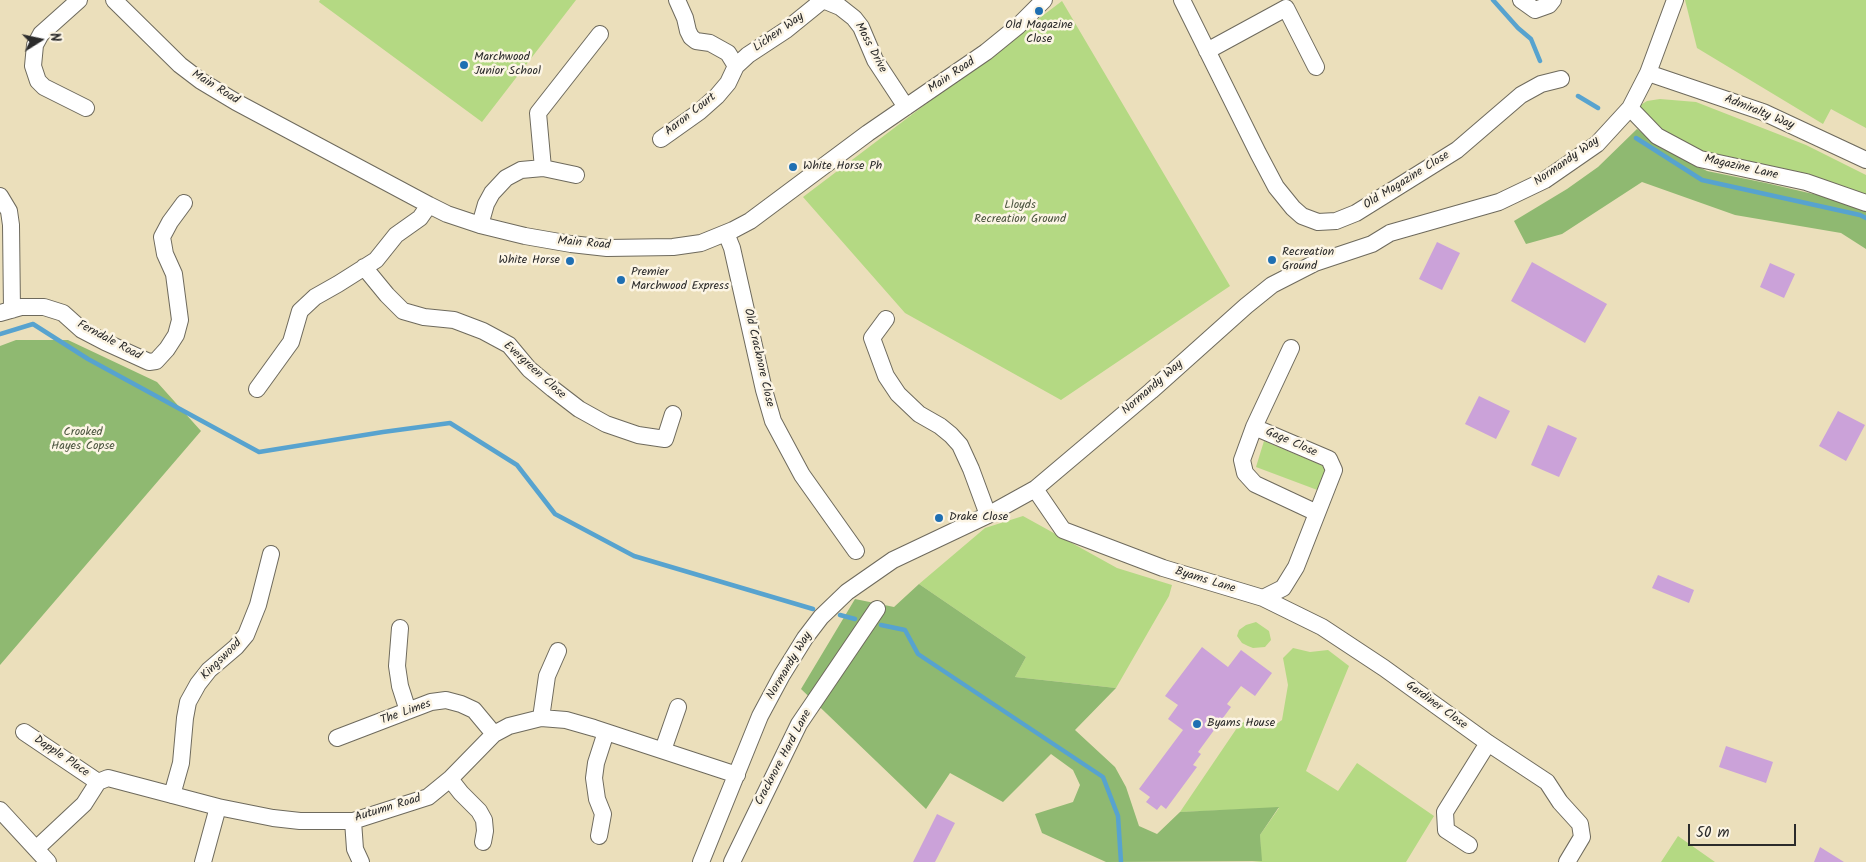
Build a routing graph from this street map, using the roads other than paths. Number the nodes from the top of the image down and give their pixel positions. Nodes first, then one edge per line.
1 (79, 0) edge
2 (114, 0) edge
3 (677, 0) edge
4 (823, 0) edge
5 (1044, 0) edge
6 (1182, 0) edge
7 (1521, 0) edge
8 (1553, 0) edge
9 (1675, 0) edge
10 (600, 34) dead end
11 (1207, 51) junction
12 (736, 66) junction
13 (1316, 67) dead end
14 (1648, 73) junction
15 (1561, 79) dead end
16 (906, 107) junction
17 (86, 108) dead end
18 (1630, 108) junction
19 (661, 139) dead end
20 (1866, 160) edge
21 (543, 168) junction
22 (576, 175) dead end
23 (0, 196) edge
24 (1866, 202) edge
25 (184, 203) dead end
26 (429, 205) junction
27 (480, 225) junction
28 (726, 233) junction
29 (364, 267) junction
30 (6, 312) edge
31 (886, 319) dead end
32 (1291, 348) dead end
33 (257, 389) dead end
34 (673, 414) dead end
35 (1254, 427) junction
36 (1035, 490) junction
37 (1317, 512) junction
38 (988, 515) junction
39 (856, 551) dead end
40 (271, 554) dead end
41 (1263, 598) junction
42 (877, 609) dead end
43 (400, 628) dead end
44 (558, 651) dead end
45 (1384, 668) joint
46 (678, 707) dead end
47 (408, 710) junction
48 (541, 718) junction
49 (24, 732) dead end
50 (606, 732) junction
51 (494, 734) junction
52 (337, 738) dead end
53 (1488, 743) junction
54 (663, 750) junction
55 (737, 776) junction
56 (450, 779) junction
57 (98, 782) junction
58 (172, 795) junction
59 (218, 807) junction
60 (0, 810) edge
61 (353, 821) junction
62 (599, 836) dead end
63 (483, 842) dead end
64 (1469, 846) dead end
65 (37, 848) junction
66 (48, 862) edge
67 (203, 862) edge
68 (361, 862) edge
69 (701, 862) edge
70 (732, 862) edge
71 (1566, 862) edge

1 - 17 street
2 - 26 street, Main Road
3 - 12 street
4 - 12 street, Lichen Way
4 - 16 street, Moss Drive
5 - 16 street, Main Road
6 - 11 street, Old Magazine Close
7 - 8 street
9 - 14 street, Normandy Way
10 - 21 street
11 - 13 street
11 - 15 street, Old Magazine Close
12 - 19 street, Aaron Court
14 - 18 street, Normandy Way
14 - 20 street, Admiralty Way
16 - 28 street, Main Road
18 - 24 street, Magazine Lane
18 - 36 street, Normandy Way
21 - 22 street
21 - 27 street
23 - 30 street, Ferndale Road
25 - 30 street, Ferndale Road
26 - 27 street, Main Road
26 - 29 street
27 - 28 street, Main Road
28 - 39 street, Old Cracknore Close
29 - 33 street
29 - 34 street, Evergreen Close
31 - 38 street
32 - 35 street, Gage Close
35 - 37 street, Gage Close
35 - 37 street, Gage Close
36 - 38 street, Normandy Way
36 - 41 street, Byams Lane
37 - 41 street, Gage Close
38 - 55 street, Normandy Way
40 - 58 street, Kingswood
41 - 45 street, Byams Lane
42 - 70 street, Cracknore Hard Lane
43 - 47 street
44 - 48 street
45 - 53 street, Gardiner Close
46 - 54 street
47 - 51 street, The Limes
47 - 52 street, The Limes
48 - 50 street, Autumn Road
48 - 51 street, Autumn Road
49 - 57 street, Dapple Place
50 - 54 street, Autumn Road
50 - 62 street
51 - 56 street, Autumn Road
53 - 64 street
53 - 71 street, Gardiner Close
54 - 55 street, Autumn Road
55 - 69 street, Normandy Way
56 - 61 street, Autumn Road
56 - 63 street
57 - 58 street, Autumn Road
57 - 65 street
58 - 59 street, Autumn Road
59 - 61 street, Autumn Road
59 - 67 street
60 - 65 street
61 - 68 street
65 - 66 street

